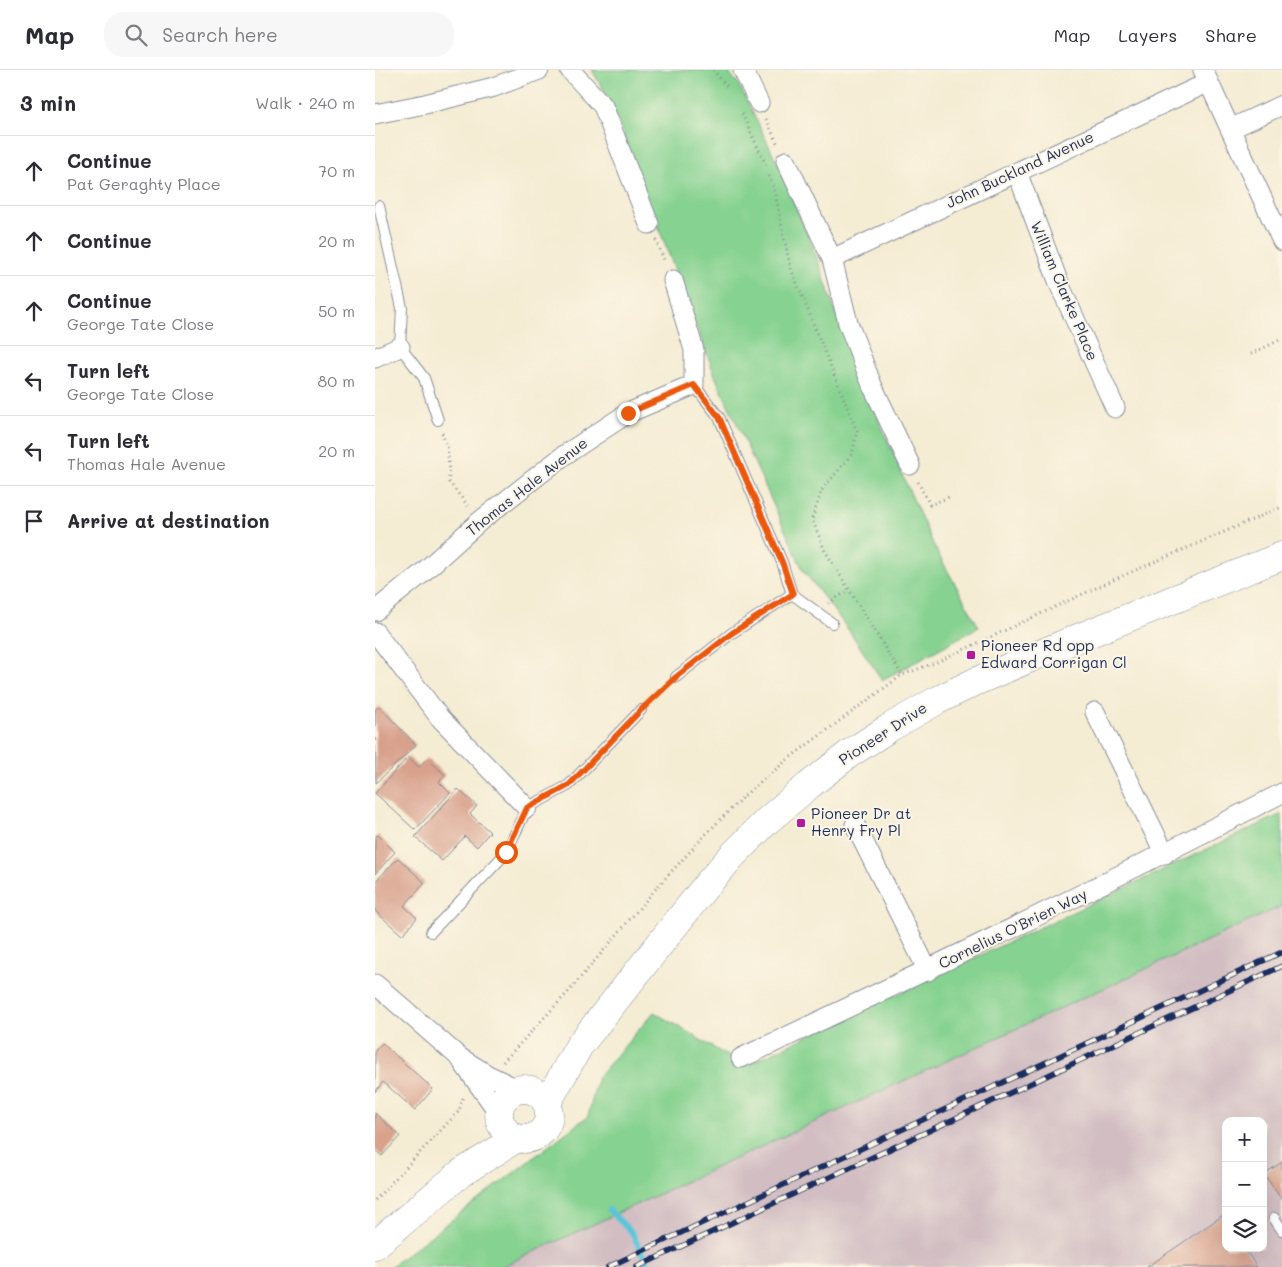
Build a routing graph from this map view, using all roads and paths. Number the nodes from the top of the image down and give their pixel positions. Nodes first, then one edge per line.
1 (539, 70) edge
2 (571, 70) edge
3 (713, 70) edge
4 (743, 70) edge
5 (1206, 76) edge
6 (730, 91) dead end
7 (759, 103) joint
8 (1282, 105) edge
9 (738, 107) dead end
10 (375, 114) edge
11 (1230, 130) junction
12 (786, 161) joint
13 (1017, 172) junction
14 (379, 206) dead end
15 (649, 224) joint
16 (1282, 241) edge
17 (832, 258) junction
18 (673, 280) joint
19 (1282, 339) edge
20 (400, 347) junction
21 (1251, 354) dead end
22 (375, 358) edge
23 (694, 385) junction
24 (1115, 408) dead end
25 (438, 420) joint
26 (910, 465) joint
27 (949, 497) dead end
28 (479, 522) junction
29 (1282, 556) edge
30 (849, 590) junction
31 (793, 594) junction
32 (375, 611) edge
33 (815, 611) junction
34 (832, 623) dead end
35 (375, 632) edge
36 (902, 675) dead end
37 (676, 677) joint
38 (641, 710) joint
39 (1095, 712) dead end
40 (1282, 794) edge
41 (527, 808) junction
42 (855, 825) dead end
43 (1165, 854) junction
44 (431, 932) dead end
45 (928, 971) junction
46 (375, 984) edge
47 (459, 1057) junction
48 (741, 1058) dead end
49 (530, 1094) junction
50 (505, 1124) junction
51 (1274, 1218) dead end
52 (1282, 1230) edge
53 (375, 1246) edge

1 - 10 street
2 - 15 street
3 - 6 path
4 - 7 street
5 - 11 street
5 - 13 street, John Buckland Avenue
7 - 12 path
8 - 11 street
9 - 30 path
11 - 16 street
12 - 17 street
13 - 17 street, John Buckland Avenue
13 - 24 street, William Clarke Place
14 - 20 lane
15 - 18 path
17 - 26 street
18 - 23 street
19 - 21 path
20 - 22 street
20 - 25 lane
23 - 28 street, Thomas Hale Avenue
23 - 31 lane
25 - 28 path
26 - 27 path
28 - 32 street, Thomas Hale Avenue
29 - 49 main road, Pioneer Drive
30 - 33 path
30 - 36 path
31 - 33 lane
31 - 37 lane
33 - 34 lane
35 - 41 street
37 - 38 path
38 - 41 lane
39 - 43 street
40 - 43 street, Cornelius O'Brien Way
41 - 44 lane
42 - 45 street
43 - 45 street, Cornelius O'Brien Way
45 - 48 street, Cornelius O'Brien Way
46 - 47 street
47 - 49 street
47 - 50 street
49 - 50 main road
49 - 50 main road
50 - 53 main road
51 - 52 lane

